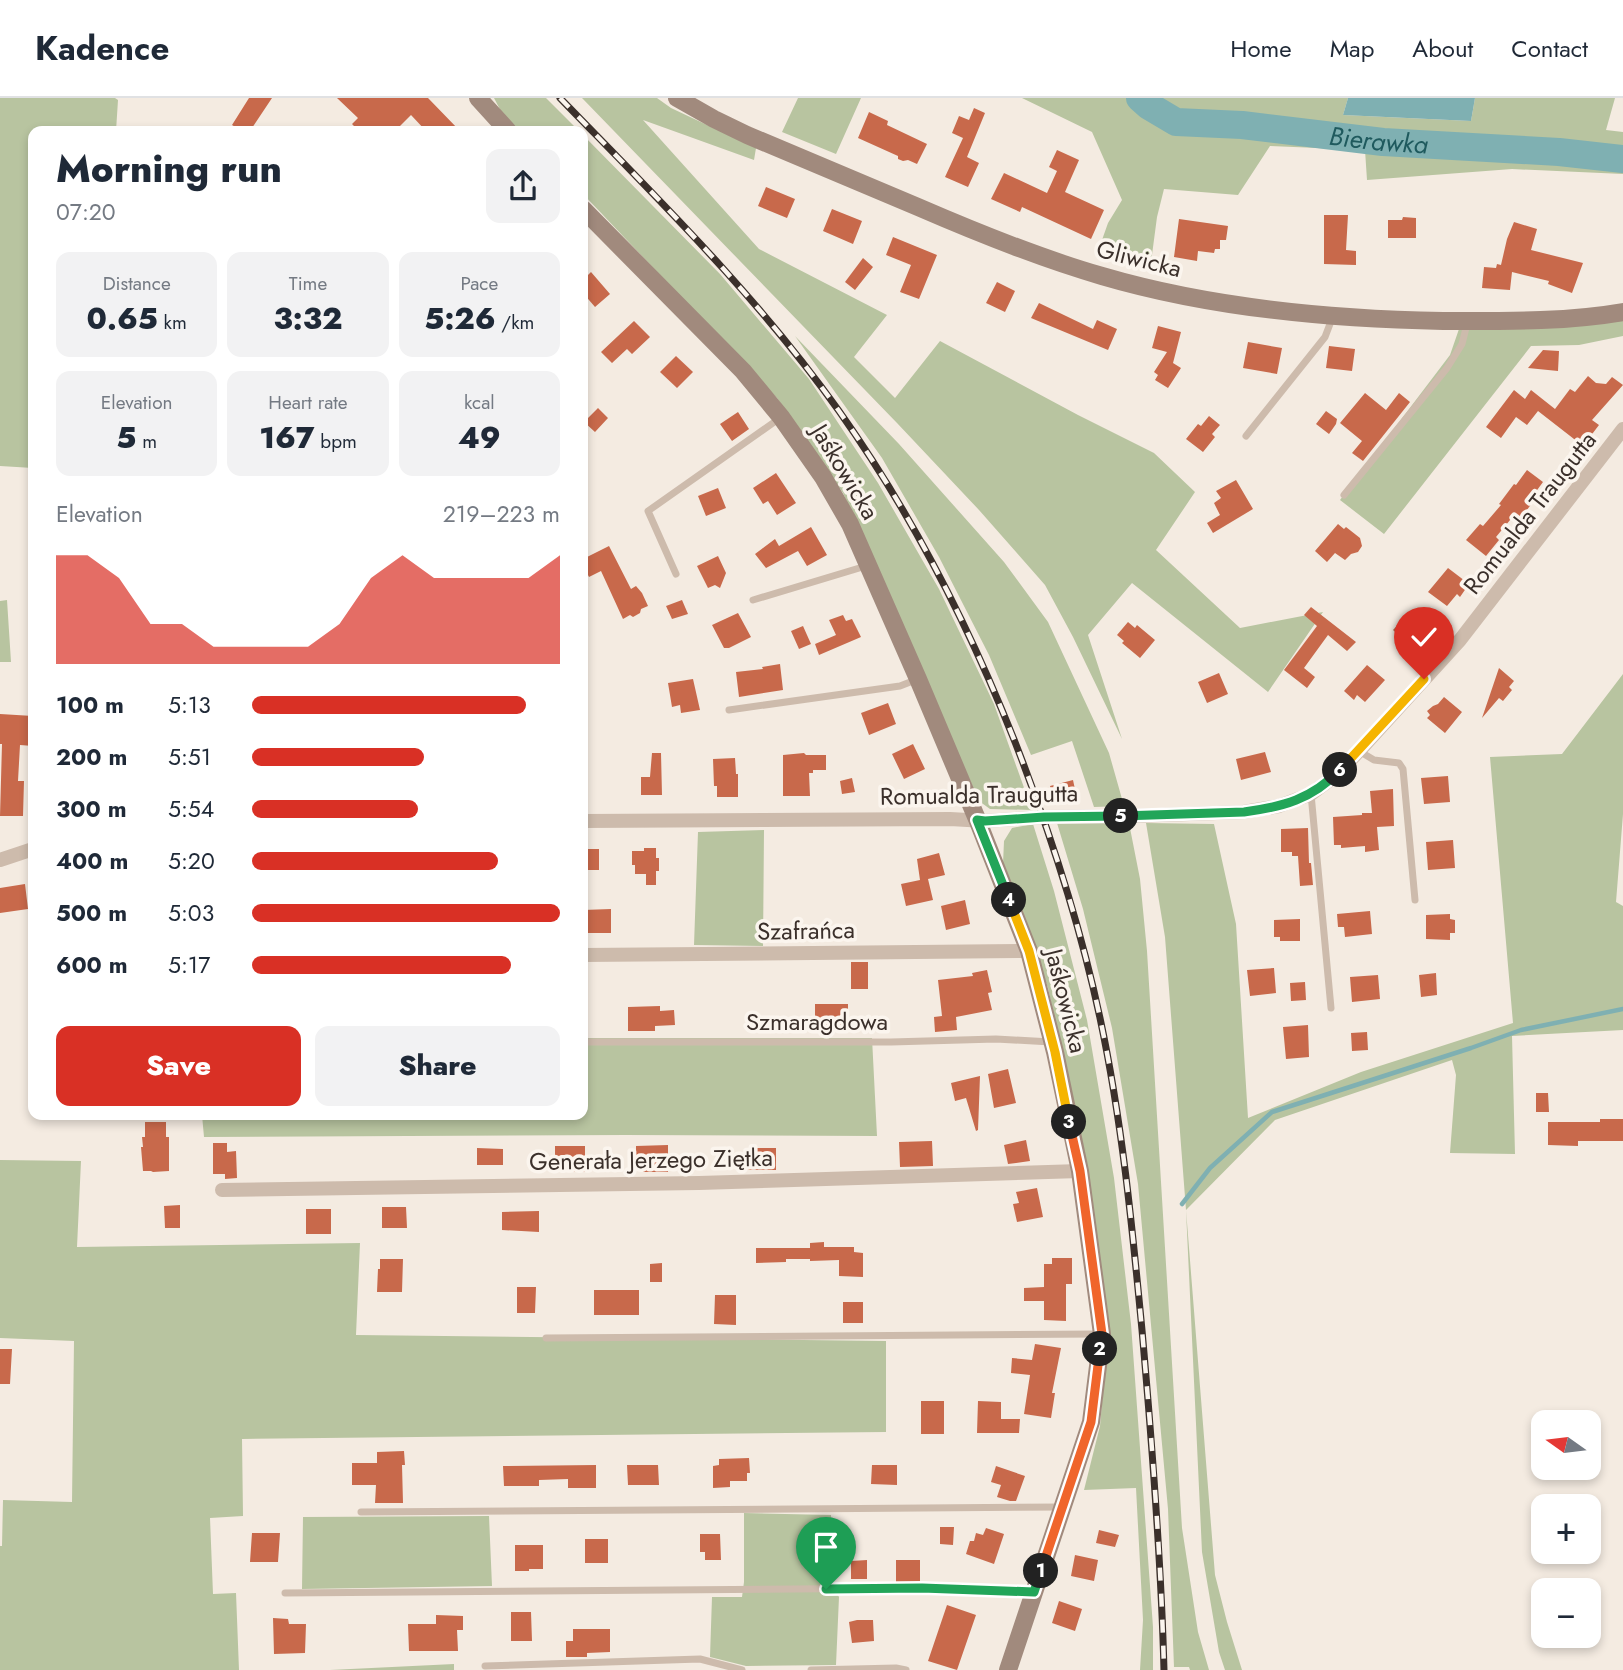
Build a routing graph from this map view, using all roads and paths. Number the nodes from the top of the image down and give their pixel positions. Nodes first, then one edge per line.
1 (478, 98) edge
2 (677, 98) edge
3 (503, 126) edge
4 (588, 214) edge
5 (1623, 312) edge
6 (1333, 315) junction
7 (1468, 321) junction
8 (781, 417) junction
9 (1623, 429) edge
10 (1246, 436) dead end
11 (1344, 495) dead end
12 (869, 566) junction
13 (676, 574) dead end
14 (752, 600) dead end
15 (918, 679) junction
16 (729, 710) dead end
17 (1359, 751) junction
18 (1311, 794) junction
19 (977, 820) junction
20 (588, 821) edge
21 (28, 851) edge
22 (0, 860) edge
23 (1415, 900) dead end
24 (1029, 951) junction
25 (588, 955) edge
26 (1331, 1009) dead end
27 (588, 1042) edge
28 (1052, 1042) junction
29 (1080, 1171) junction
30 (222, 1190) dead end
31 (1102, 1334) junction
32 (546, 1338) dead end
33 (1063, 1507) junction
34 (361, 1512) dead end
35 (1034, 1592) junction
36 (285, 1593) dead end
37 (485, 1666) dead end
38 (742, 1670) edge
39 (811, 1670) edge
40 (906, 1670) edge
41 (1008, 1670) edge

1 - 3 street
2 - 6 street, Gliwicka
4 - 8 street, Jaśkowicka
5 - 7 street, Gliwicka
6 - 7 street, Gliwicka
6 - 10 lane
7 - 11 lane
8 - 12 street, Jaśkowicka
8 - 13 lane
9 - 17 street, Romualda Traugutta
12 - 14 lane
12 - 15 street, Jaśkowicka
15 - 16 lane
15 - 19 street, Jaśkowicka
17 - 18 street, Romualda Traugutta
17 - 23 lane
18 - 19 street, Romualda Traugutta
18 - 26 lane
19 - 20 street, Romualda Traugutta
19 - 24 street, Jaśkowicka
21 - 22 street
24 - 25 street, Szafrańca
24 - 28 street, Jaśkowicka
27 - 28 lane, Szmaragdowa
28 - 29 street, Jaśkowicka
29 - 30 street, Generała Jerzego Ziętka
29 - 31 street, Jaśkowicka
31 - 32 lane
31 - 33 street, Jaśkowicka
33 - 34 lane
33 - 35 street, Jaśkowicka
35 - 36 lane
35 - 41 street, Jaśkowicka
37 - 38 lane
39 - 40 lane

